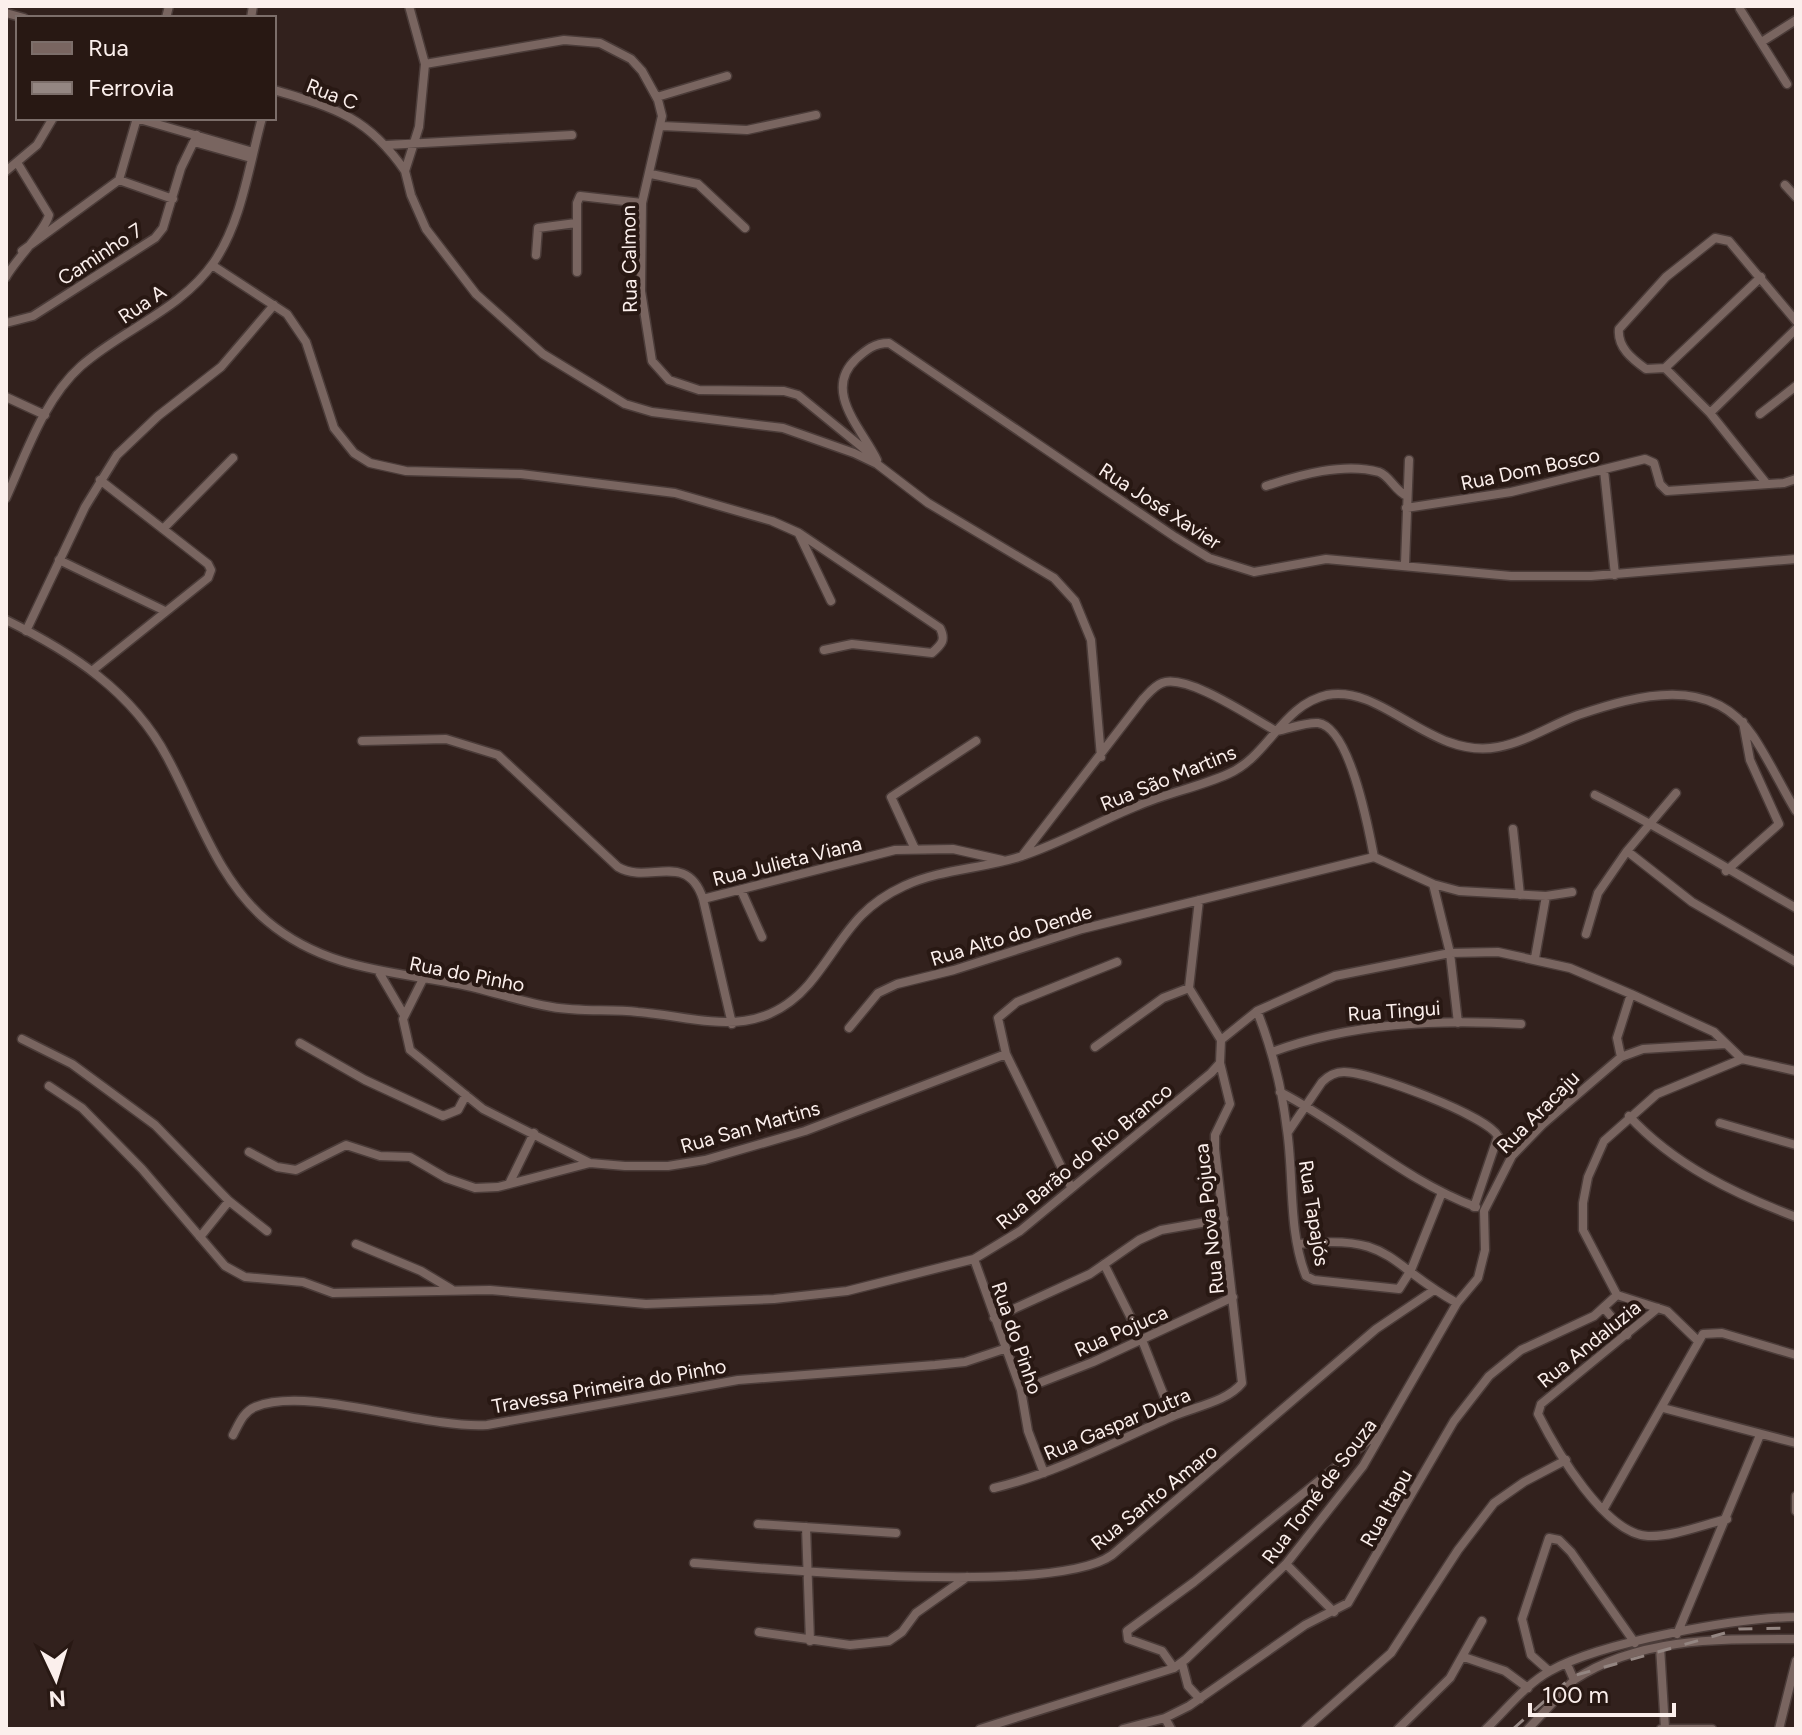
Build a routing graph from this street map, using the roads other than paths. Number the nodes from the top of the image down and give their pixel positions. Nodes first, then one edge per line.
1 (409, 6) edge
2 (1740, 9) dead end
3 (1796, 20) edge
4 (1763, 41) junction
5 (425, 64) junction
6 (727, 76) dead end
7 (1787, 84) dead end
8 (276, 91) edge
9 (657, 97) junction
10 (816, 115) dead end
11 (52, 120) edge
12 (136, 120) edge
13 (143, 120) edge
14 (261, 120) edge
15 (662, 126) junction
16 (572, 135) dead end
17 (196, 139) junction
18 (415, 144) junction
19 (387, 145) junction
20 (252, 155) junction
21 (18, 164) junction
22 (6, 171) edge
23 (405, 171) junction
24 (651, 174) junction
25 (119, 180) junction
26 (1785, 185) dead end
27 (1796, 197) edge
28 (173, 199) junction
29 (642, 203) junction
30 (576, 223) junction
31 (745, 228) dead end
32 (22, 251) junction
33 (536, 255) dead end
34 (212, 265) junction
35 (577, 272) dead end
36 (6, 277) edge
37 (1761, 277) junction
38 (274, 305) junction
39 (1796, 321) edge
40 (6, 323) edge
41 (1796, 329) edge
42 (1665, 368) junction
43 (1796, 386) edge
44 (6, 397) edge
45 (1710, 413) junction
46 (1760, 414) dead end
47 (45, 415) junction
48 (233, 458) dead end
49 (877, 460) junction
50 (1409, 460) dead end
51 (885, 470) junction
52 (1604, 470) junction
53 (1796, 479) edge
54 (100, 480) junction
55 (1766, 483) junction
56 (1266, 486) dead end
57 (1407, 496) junction
58 (6, 498) edge
59 (1406, 508) junction
60 (163, 529) junction
61 (799, 533) junction
62 (1796, 559) edge
63 (59, 560) junction
64 (1405, 564) junction
65 (1615, 575) junction
66 (831, 601) dead end
67 (165, 611) junction
68 (6, 620) edge
69 (26, 631) junction
70 (824, 650) dead end
71 (93, 670) junction
72 (1743, 722) junction
73 (1276, 731) junction
74 (362, 741) dead end
75 (976, 741) dead end
76 (1101, 757) junction
77 (1676, 793) dead end
78 (1595, 795) dead end
79 (1796, 811) edge
80 (1652, 822) junction
81 (1513, 829) dead end
82 (914, 847) junction
83 (1627, 851) junction
84 (1021, 856) junction
85 (1374, 857) junction
86 (1006, 861) junction
87 (1726, 871) junction
88 (1433, 884) junction
89 (741, 890) junction
90 (1572, 892) dead end
91 (1520, 895) junction
92 (1546, 896) junction
93 (703, 899) junction
94 (1199, 900) junction
95 (1796, 908) edge
96 (1586, 934) dead end
97 (762, 937) dead end
98 (1450, 953) junction
99 (1535, 958) junction
100 (1117, 962) dead end
101 (1796, 962) edge
102 (380, 974) junction
103 (423, 979) junction
104 (1189, 988) junction
105 (1631, 994) junction
106 (1257, 1011) junction
107 (404, 1015) junction
108 (1458, 1023) junction
109 (732, 1024) junction
110 (1521, 1024) dead end
111 (849, 1028) dead end
112 (22, 1039) dead end
113 (1221, 1040) junction
114 (300, 1043) dead end
115 (1726, 1044) junction
116 (1095, 1047) dead end
117 (1272, 1052) junction
118 (1006, 1054) junction
119 (1621, 1057) junction
120 (1742, 1059) junction
121 (1220, 1063) junction
122 (1796, 1071) edge
123 (49, 1086) dead end
124 (1280, 1092) junction
125 (466, 1095) junction
126 (1306, 1105) junction
127 (1629, 1116) junction
128 (1720, 1123) dead end
129 (1288, 1132) junction
130 (534, 1133) junction
131 (1796, 1145) edge
132 (249, 1152) dead end
133 (590, 1163) junction
134 (509, 1184) junction
135 (1071, 1187) junction
136 (1441, 1195) junction
137 (229, 1201) junction
138 (1474, 1207) junction
139 (1484, 1211) junction
140 (1796, 1217) edge
141 (1224, 1219) junction
142 (267, 1231) dead end
143 (200, 1237) junction
144 (356, 1244) dead end
145 (1299, 1244) junction
146 (974, 1259) junction
147 (1104, 1264) junction
148 (1411, 1270) junction
149 (452, 1289) junction
150 (1434, 1290) junction
151 (1617, 1295) junction
152 (1233, 1297) junction
153 (1457, 1303) junction
154 (1604, 1308) junction
155 (1658, 1308) junction
156 (994, 1318) junction
157 (1627, 1335) junction
158 (1142, 1340) junction
159 (1697, 1340) junction
160 (1004, 1349) junction
161 (1794, 1350) edge
162 (1244, 1376) joint
163 (1021, 1390) junction
164 (1663, 1408) junction
165 (1172, 1416) junction
166 (1391, 1423) junction
167 (233, 1435) dead end
168 (1760, 1435) junction
169 (1796, 1443) edge
170 (1566, 1460) junction
171 (1044, 1473) junction
172 (994, 1488) dead end
173 (1796, 1496) edge
174 (1603, 1510) junction
175 (1796, 1511) edge
176 (1727, 1519) junction
177 (758, 1524) dead end
178 (806, 1527) junction
179 (896, 1533) dead end
180 (694, 1563) dead end
181 (1286, 1564) junction
182 (809, 1571) junction
183 (967, 1577) junction
184 (1334, 1612) junction
185 (1796, 1617) edge
186 (1482, 1621) dead end
187 (759, 1632) dead end
188 (1677, 1634) junction
189 (1796, 1639) edge
190 (810, 1641) junction
191 (1635, 1643) junction
192 (1660, 1647) junction
193 (1464, 1657) junction
194 (1796, 1661) edge
195 (1567, 1664) junction
196 (1178, 1665) junction
197 (1549, 1671) junction
198 (1574, 1680) junction
199 (1528, 1688) junction
200 (1200, 1699) junction
201 (1165, 1718) junction
202 (1663, 1728) edge
203 (980, 1729) edge
204 (1123, 1729) edge
205 (1171, 1729) edge
206 (1305, 1729) edge
207 (1398, 1729) edge
208 (1486, 1729) edge
209 (1528, 1729) edge
210 (1712, 1729) edge
211 (1779, 1729) edge

1 - 5 street
2 - 4 street
3 - 4 street
4 - 7 street
5 - 9 street, Rua Calmon
5 - 18 street
6 - 9 street
8 - 19 street, Rua C
9 - 15 street, Rua Calmon
10 - 15 street
11 - 21 street
12 - 25 street
13 - 17 street
14 - 20 street, Rua A
15 - 24 street, Rua Calmon
16 - 18 street
17 - 20 street
17 - 28 street, Caminho 7
18 - 19 street
18 - 23 street
19 - 23 street, Rua C
20 - 34 street, Rua A
21 - 22 street
21 - 32 street
23 - 51 street, Rua C
24 - 29 street, Rua Calmon
24 - 31 street
25 - 28 street
25 - 32 street
26 - 27 street
28 - 40 street, Caminho 7
29 - 30 street
29 - 49 street, Rua Calmon
30 - 33 street
30 - 35 street
32 - 36 street
34 - 38 street
34 - 47 street, Rua A
37 - 39 street
37 - 42 street
37 - 42 street
38 - 54 street
38 - 61 street
41 - 45 street
42 - 45 street
43 - 46 street
44 - 47 street
45 - 55 street
47 - 58 street, Rua A
48 - 60 street
49 - 51 street, Rua Calmon
49 - 64 street, Rua José Xavier
50 - 57 street
51 - 76 street
52 - 55 street, Rua Dom Bosco
52 - 59 street, Rua Dom Bosco
52 - 65 street
53 - 55 street
54 - 60 street
54 - 63 street
56 - 57 street
57 - 59 street
59 - 64 street
60 - 67 street
61 - 66 street
61 - 70 street
62 - 65 street, Rua José Xavier
63 - 67 street
63 - 69 street
64 - 65 street, Rua José Xavier
67 - 71 street
68 - 69 street, Rua do Pinho
69 - 71 street, Rua do Pinho
71 - 102 street, Rua do Pinho
72 - 73 street, Rua São Martins
72 - 79 street
72 - 87 street
73 - 76 street, Rua São Martins
73 - 84 street, Rua São Martins
73 - 85 street
74 - 93 street
75 - 82 street
76 - 84 street, Rua São Martins
77 - 80 street
78 - 80 street
80 - 83 street
80 - 87 street
81 - 91 street
82 - 86 street, Rua Julieta Viana
82 - 89 street, Rua Julieta Viana
83 - 96 street
83 - 101 street
84 - 86 street, Rua do Pinho
85 - 88 street
85 - 94 street, Rua Alto do Dende
86 - 109 street, Rua do Pinho
87 - 95 street
88 - 91 street
88 - 98 street
89 - 93 street, Rua Julieta Viana
89 - 97 street
90 - 92 street
91 - 92 street
92 - 99 street
93 - 109 street, Rua Julieta Viana
94 - 104 street
94 - 111 street, Rua Alto do Dende
98 - 99 street
98 - 106 street
98 - 108 street
99 - 105 street
100 - 118 street
102 - 103 street, Rua do Pinho
102 - 107 street, Rua San Martins
103 - 107 street
103 - 109 street, Rua do Pinho
104 - 113 street
104 - 116 street
105 - 115 street
105 - 119 street
106 - 113 street
106 - 117 street, Rua Tapajós
107 - 125 street, Rua San Martins
108 - 110 street, Rua Tingui
108 - 117 street, Rua Tingui
112 - 137 street
113 - 121 street
114 - 125 street
115 - 119 street, Rua Aracaju
115 - 120 street
117 - 124 street, Rua Tapajós
118 - 133 street, Rua San Martins
118 - 135 street
119 - 139 street, Rua Aracaju
120 - 122 street
120 - 127 street
121 - 135 street, Rua Barão do Rio Branco
121 - 141 street, Rua Nova Pojuca
123 - 143 street, Rua Barão do Rio Branco
124 - 126 street
124 - 129 street, Rua Tapajós
125 - 130 street, Rua San Martins
126 - 129 street
126 - 136 street
126 - 138 street
127 - 140 street
127 - 151 street
128 - 131 street
129 - 145 street, Rua Tapajós
130 - 133 street, Rua San Martins
130 - 134 street
132 - 134 street
133 - 134 street
135 - 146 street, Rua Barão do Rio Branco
136 - 138 street
136 - 148 street
137 - 142 street
137 - 143 street
138 - 139 street
139 - 153 street, Rua Aracaju
141 - 147 street
141 - 152 street, Rua Nova Pojuca
143 - 149 street, Rua Barão do Rio Branco
144 - 149 street
145 - 148 street
145 - 148 street, Rua Tapajós
146 - 149 street, Rua Barão do Rio Branco
146 - 156 street, Rua do Pinho
147 - 156 street
147 - 158 street
148 - 150 street
150 - 153 street
150 - 183 street, Rua Santo Amaro
151 - 154 street, Rua Itapu
151 - 155 street
152 - 158 street, Rua Pojuca
152 - 162 street, Rua Nova Pojuca
153 - 166 street, Rua Aracaju
154 - 157 street
154 - 184 street, Rua Itapu
155 - 157 street, Rua Andaluzia
155 - 159 street
156 - 160 street, Rua do Pinho
157 - 170 street, Rua Andaluzia
158 - 163 street, Rua Pojuca
158 - 165 street
159 - 161 street
159 - 164 street
160 - 163 street, Rua do Pinho
160 - 167 street, Travessa Primeira do Pinho
162 - 165 street, Rua Gaspar Dutra
163 - 171 street, Rua do Pinho
164 - 168 street
164 - 174 street
165 - 171 street, Rua Gaspar Dutra
166 - 181 street, Rua Tomé de Souza
166 - 196 street
168 - 169 street
168 - 176 street
170 - 174 street
170 - 206 street
171 - 172 street, Rua Gaspar Dutra
173 - 175 street
174 - 176 street
176 - 188 street
177 - 178 street
178 - 179 street
178 - 182 street
180 - 182 street, Rua Santo Amaro
181 - 184 street
181 - 196 street, Rua Tomé de Souza
182 - 183 street, Rua Santo Amaro
182 - 190 street
183 - 190 street
184 - 200 street, Rua Itapu
185 - 188 street
186 - 193 street
187 - 190 street
188 - 191 street
189 - 192 street
191 - 195 street
191 - 197 street
192 - 198 street
192 - 202 street
193 - 199 street
193 - 207 street
194 - 211 street
195 - 197 street
195 - 198 street
196 - 200 street
196 - 203 street, Rua Tomé de Souza
197 - 199 street
198 - 209 street
199 - 208 street
200 - 201 street, Rua Itapu
201 - 204 street, Rua Itapu
201 - 205 street
202 - 210 street

